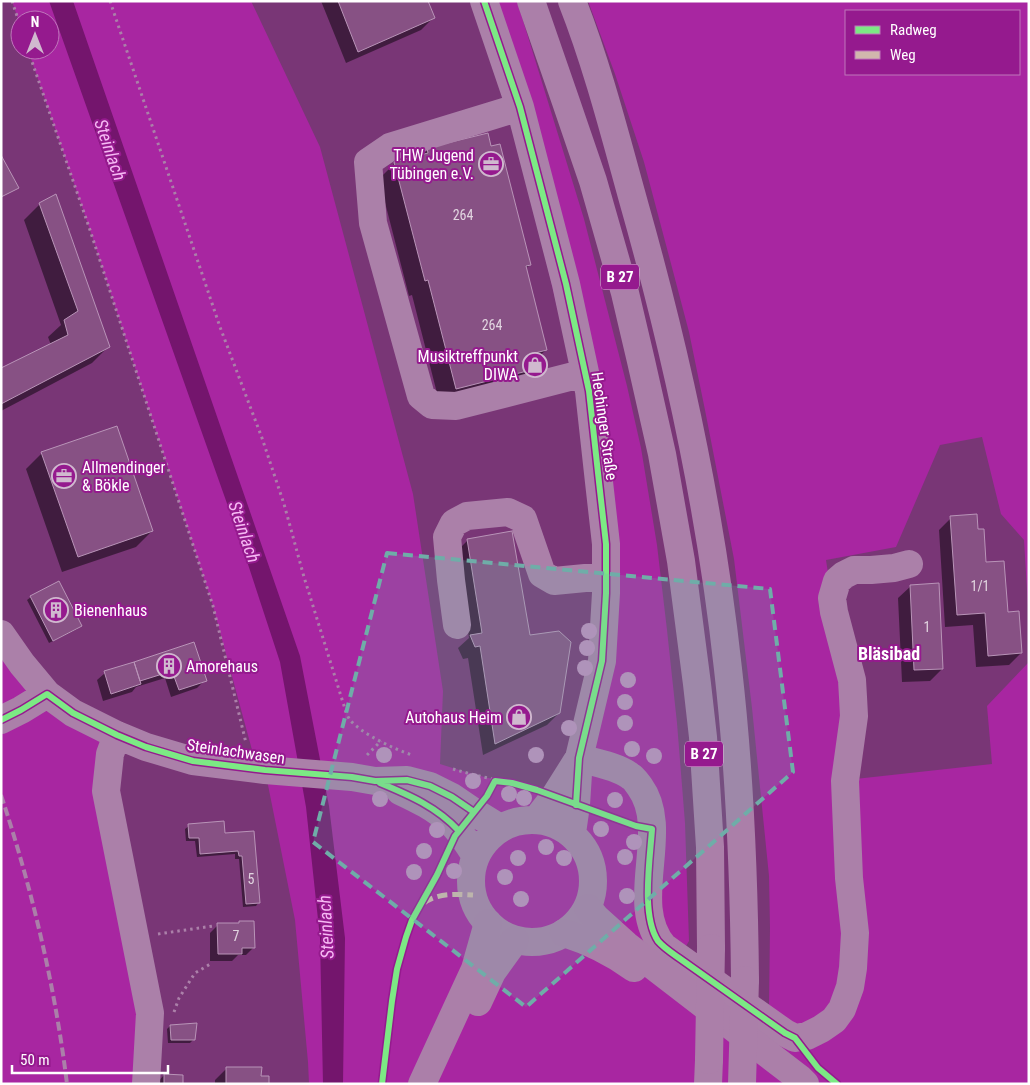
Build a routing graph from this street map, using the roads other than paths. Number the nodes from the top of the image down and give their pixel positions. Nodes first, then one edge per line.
1 (484, 1) edge
2 (530, 1) edge
3 (572, 1) edge
4 (520, 107) junction
5 (585, 373) junction
6 (909, 564) dead end
7 (606, 576) junction
8 (457, 624) dead end
9 (1, 634) edge
10 (47, 694) junction
11 (1, 720) edge
12 (117, 735) junction
13 (580, 758) junction
14 (364, 772) junction
15 (566, 800) junction
16 (537, 820) junction
17 (500, 828) junction
18 (572, 833) junction
19 (476, 856) junction
20 (588, 908) junction
21 (488, 923) junction
22 (564, 934) junction
23 (515, 940) junction
24 (709, 1072) edge
25 (146, 1084) edge
26 (422, 1084) edge
27 (438, 1084) edge
28 (742, 1084) edge
29 (784, 1084) edge
30 (805, 1084) edge

1 - 4 street, Hechinger Straße
2 - 24 highway, B 27, bridge
3 - 28 highway, B 27, bridge
4 - 5 street, Hechinger Straße
4 - 5 street
5 - 7 street, Hechinger Straße
6 - 13 street
7 - 8 street
7 - 13 street, Hechinger Straße
9 - 10 street, Steinlachwasen
10 - 11 street
10 - 12 street, Steinlachwasen
12 - 14 street, Steinlachwasen
12 - 25 street
13 - 15 street, Hechinger Straße
14 - 17 street, Steinlachwasen
14 - 19 street, Steinlachwasen
15 - 16 street
15 - 18 street, Hechinger Straße
16 - 17 street
16 - 18 street
17 - 19 street
18 - 20 street
19 - 21 street
20 - 22 street
20 - 30 highway
21 - 23 street
21 - 26 highway
22 - 23 street
22 - 29 highway
23 - 27 highway

